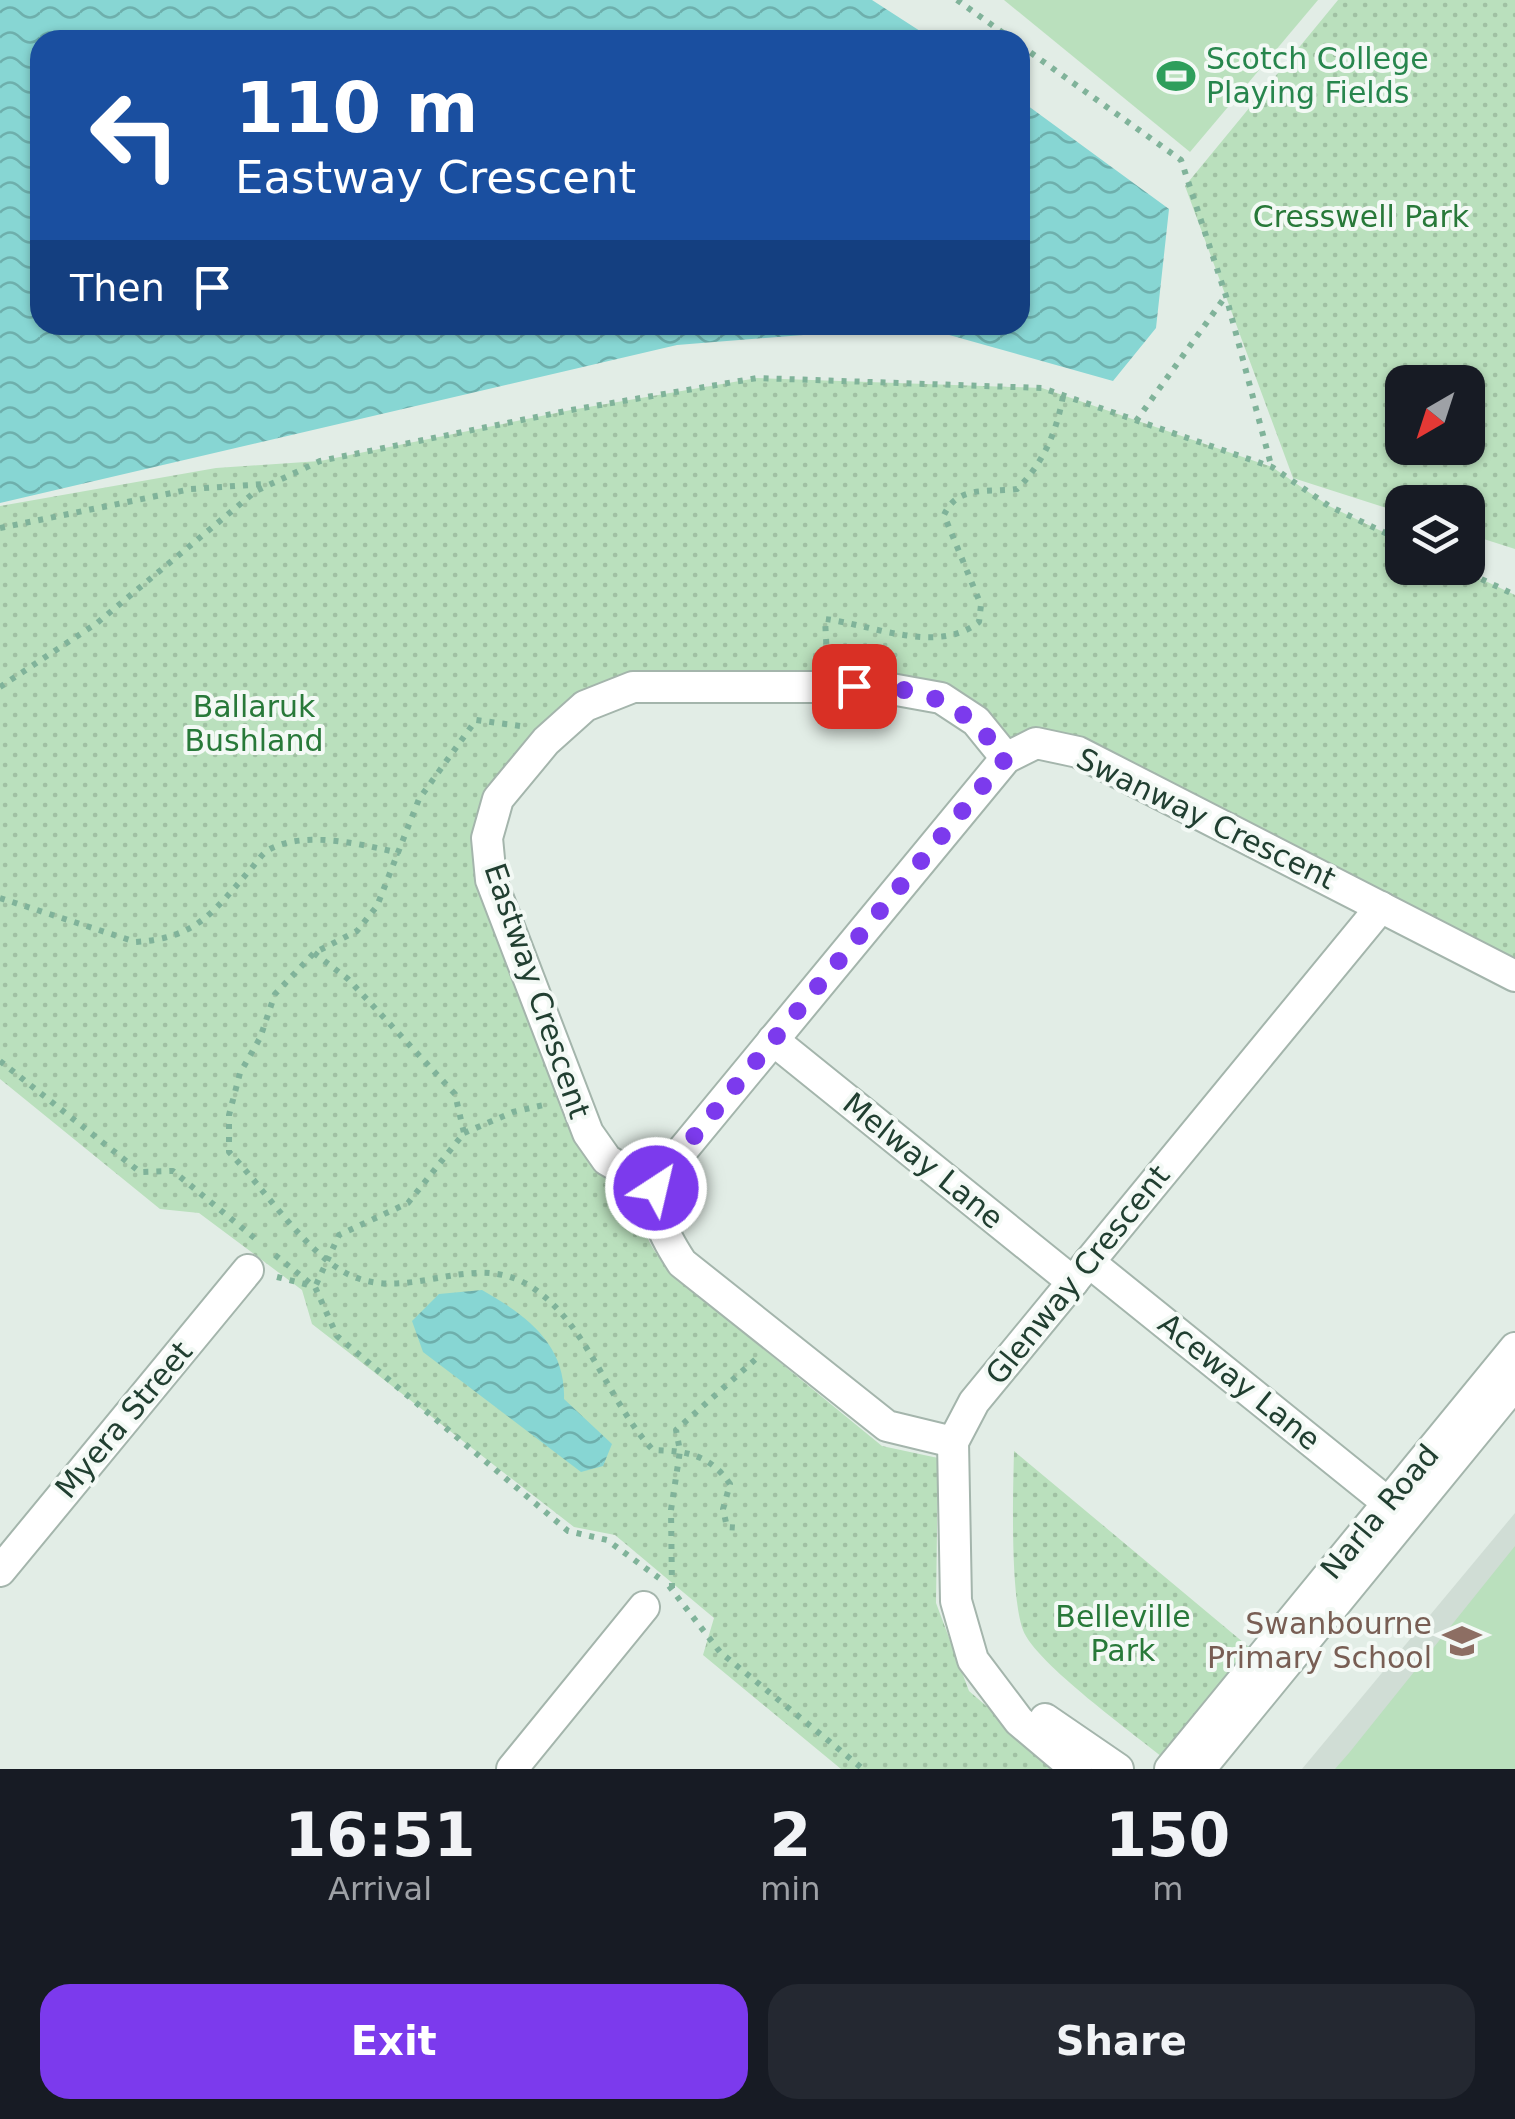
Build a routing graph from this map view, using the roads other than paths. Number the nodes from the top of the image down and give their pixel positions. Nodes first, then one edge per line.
1 (1006, 758) junction
2 (1381, 907) junction
3 (1515, 976) edge
4 (773, 1040) junction
5 (656, 1188) junction
6 (248, 1270) road end
7 (1081, 1272) junction
8 (1515, 1348) edge
9 (1515, 1384) edge
10 (954, 1442) junction
11 (1388, 1503) junction
12 (0, 1571) edge
13 (644, 1607) road end
14 (1003, 1696) junction
15 (512, 1769) edge
16 (1076, 1769) edge
17 (1118, 1769) edge
18 (1170, 1769) edge
19 (1200, 1769) edge

1 - 2 street, Swanway Crescent
1 - 4 street
1 - 5 street, Eastway Crescent
2 - 3 street, Swanway Crescent
2 - 7 street, Glenway Crescent
4 - 5 street
4 - 7 street, Melway Lane
5 - 10 street
6 - 12 street, Myera Street
7 - 10 street, Glenway Crescent
7 - 11 street, Aceway Lane
8 - 11 street, Narla Road
9 - 19 street, Narla Road
10 - 14 street, Glenway Crescent
11 - 18 street, Narla Road
13 - 15 street
14 - 16 street, Glenway Crescent
14 - 17 street, Glenway Crescent

